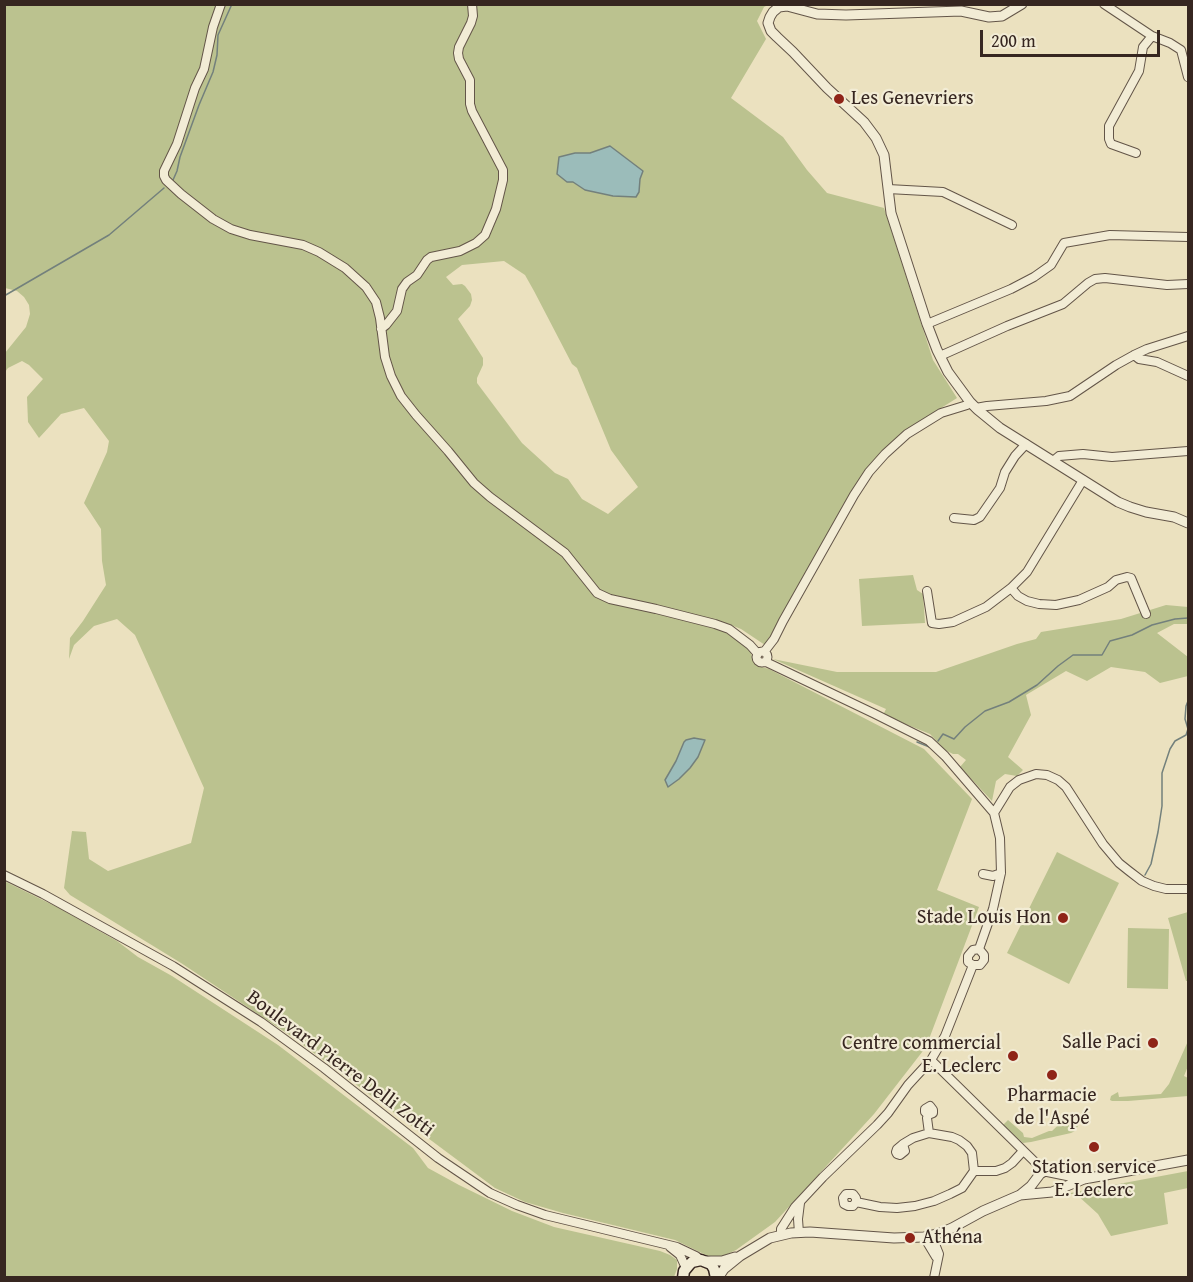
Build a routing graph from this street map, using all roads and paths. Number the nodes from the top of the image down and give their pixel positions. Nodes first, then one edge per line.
1 (221, 4) edge
2 (472, 4) edge
3 (1022, 4) edge
4 (1104, 4) edge
5 (904, 8) edge
6 (1152, 36) junction
7 (1188, 77) edge
8 (1136, 153) dead end
9 (888, 189) junction
10 (1012, 225) dead end
11 (1188, 237) edge
12 (1188, 284) edge
13 (927, 324) junction
14 (381, 329) junction
15 (1188, 336) edge
16 (1134, 355) junction
17 (940, 356) junction
18 (1188, 376) edge
19 (973, 405) junction
20 (1026, 444) junction
21 (1188, 451) edge
22 (1053, 461) junction
23 (1083, 480) junction
24 (954, 518) dead end
25 (1188, 523) edge
26 (1011, 588) junction
27 (927, 591) dead end
28 (1146, 614) dead end
29 (761, 653) junction
30 (994, 813) junction
31 (1001, 873) junction
32 (983, 874) dead end
33 (4, 875) edge
34 (1188, 889) edge
35 (978, 949) junction
36 (973, 965) junction
37 (931, 1060) junction
38 (928, 1115) dead end
39 (929, 1133) junction
40 (903, 1144) dead end
41 (1023, 1151) junction
42 (1188, 1160) edge
43 (974, 1171) junction
44 (1056, 1174) junction
45 (1039, 1176) junction
46 (1084, 1179) junction
47 (1055, 1190) junction
48 (1044, 1192) junction
49 (1020, 1195) junction
50 (855, 1202) dead end
51 (800, 1203) junction
52 (799, 1233) junction
53 (781, 1235) junction
54 (928, 1236) junction
55 (669, 1246) junction
56 (740, 1256) junction
57 (703, 1261) junction
58 (685, 1273) edge
59 (717, 1278) edge
60 (934, 1278) edge

1 - 14 street
2 - 14 street
3 - 5 street
4 - 6 street
5 - 9 street
6 - 7 street
6 - 8 street
9 - 10 street
9 - 13 street
11 - 13 street
12 - 17 street
13 - 17 street
14 - 29 street
15 - 16 street
16 - 18 street
16 - 19 street
17 - 19 street
19 - 20 street
19 - 29 street
20 - 22 street
20 - 24 street
21 - 22 street
22 - 23 street
23 - 25 street
23 - 26 street
26 - 27 street
26 - 28 street
29 - 30 street
30 - 31 street
30 - 34 street
31 - 32 street
31 - 35 street
33 - 55 street, Boulevard Pierre Delli Zotti
35 - 36 street
35 - 36 street
36 - 37 street
37 - 41 street
37 - 51 street
38 - 39 street
39 - 40 street
39 - 43 street
41 - 43 street
41 - 45 street
42 - 46 street
43 - 50 street
44 - 45 street
44 - 46 street
44 - 47 street
45 - 48 street
45 - 49 street
46 - 47 street
47 - 48 street
48 - 49 street
49 - 54 street
51 - 52 street
51 - 53 street
52 - 53 street
52 - 54 street
53 - 56 street
54 - 60 street
55 - 57 street, Boulevard Pierre Delli Zotti
55 - 58 street
56 - 57 street
56 - 59 street
57 - 58 main road
57 - 59 main road

